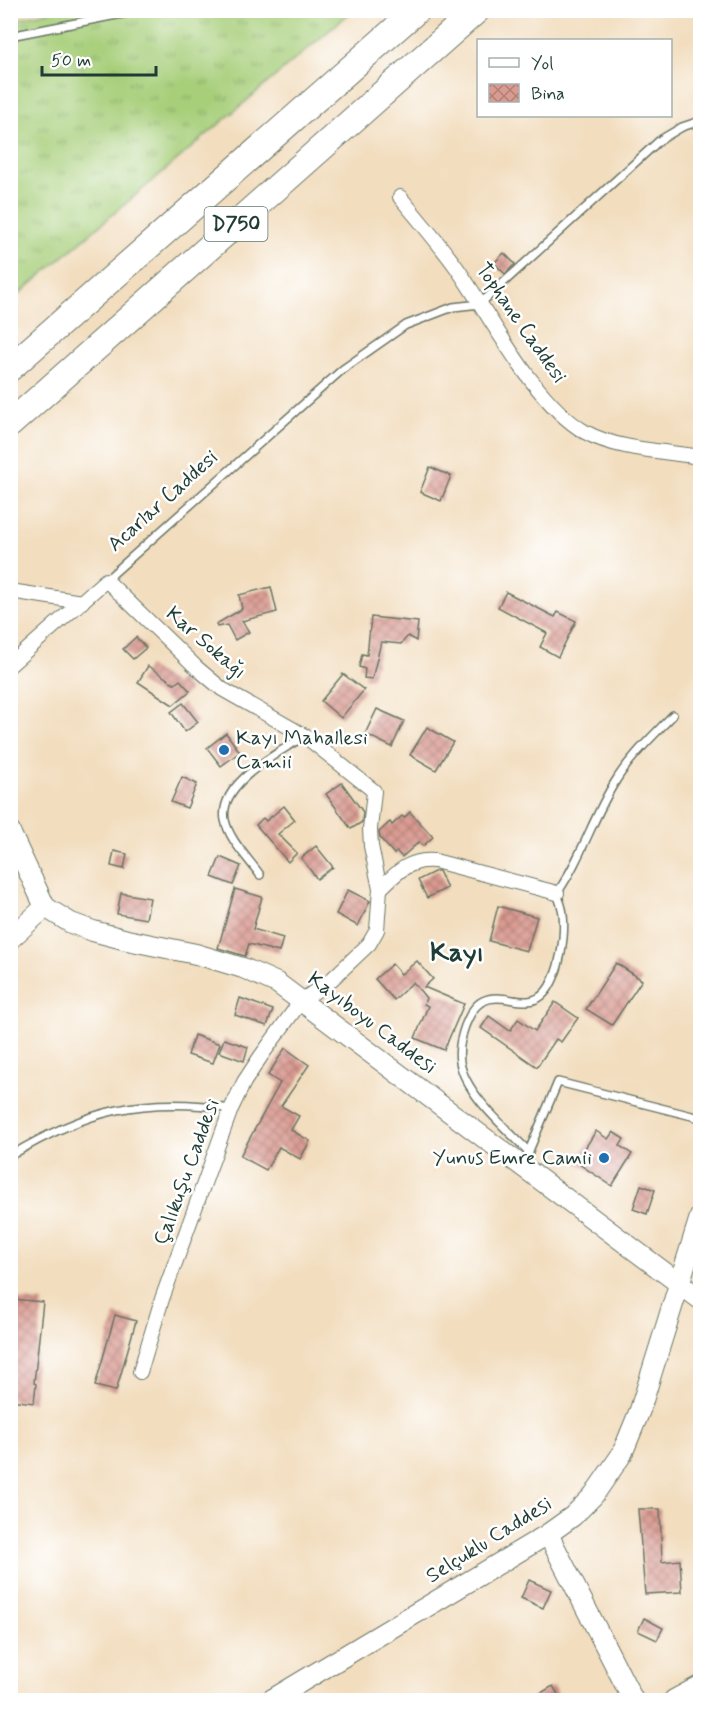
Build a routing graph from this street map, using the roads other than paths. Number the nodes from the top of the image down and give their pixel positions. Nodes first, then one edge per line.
1 (142, 10) edge
2 (415, 12) edge
3 (470, 17) edge
4 (10, 36) edge
5 (700, 121) edge
6 (400, 197) dead end
7 (480, 303) junction
8 (10, 368) edge
9 (10, 424) edge
10 (700, 457) edge
11 (106, 580) junction
12 (10, 591) edge
13 (82, 602) junction
14 (10, 665) edge
15 (673, 715) dead end
16 (305, 736) junction
17 (374, 791) joint
18 (10, 832) edge
19 (260, 875) dead end
20 (380, 889) junction
21 (557, 893) junction
22 (45, 907) junction
23 (10, 939) edge
24 (301, 1001) junction
25 (231, 1109) junction
26 (700, 1118) edge
27 (10, 1156) edge
28 (526, 1159) junction
29 (700, 1217) edge
30 (680, 1284) junction
31 (700, 1299) edge
32 (140, 1372) dead end
33 (548, 1534) junction
34 (700, 1687) edge
35 (271, 1701) edge
36 (633, 1701) edge
37 (674, 1701) edge

1 - 4 lane
2 - 8 highway, D750
3 - 9 highway, D750
5 - 7 lane
6 - 7 street, Tophane Caddesi
7 - 10 street, Tophane Caddesi
7 - 11 lane, Acarlar Caddesi
11 - 13 street, Acarlar Caddesi
11 - 16 street, Kar Sokağı
12 - 13 street
13 - 14 street, Acarlar Caddesi
15 - 21 lane
16 - 17 street, Kar Sokağı
16 - 19 lane
17 - 20 street, Çalıkuşu Caddesi
18 - 22 street
20 - 21 street
20 - 24 street, Çalıkuşu Caddesi
21 - 28 lane
22 - 23 street
22 - 24 street, Kayıboyu Caddesi
24 - 25 street, Çalıkuşu Caddesi
24 - 28 street, Kayıboyu Caddesi
25 - 27 lane
25 - 32 street, Çalıkuşu Caddesi
26 - 28 lane
28 - 30 street, Kayıboyu Caddesi
29 - 30 street, Selçuklu Caddesi
30 - 31 street, Kayıboyu Caddesi
30 - 33 street, Selçuklu Caddesi
33 - 35 street, Selçuklu Caddesi
33 - 36 street
34 - 37 street

